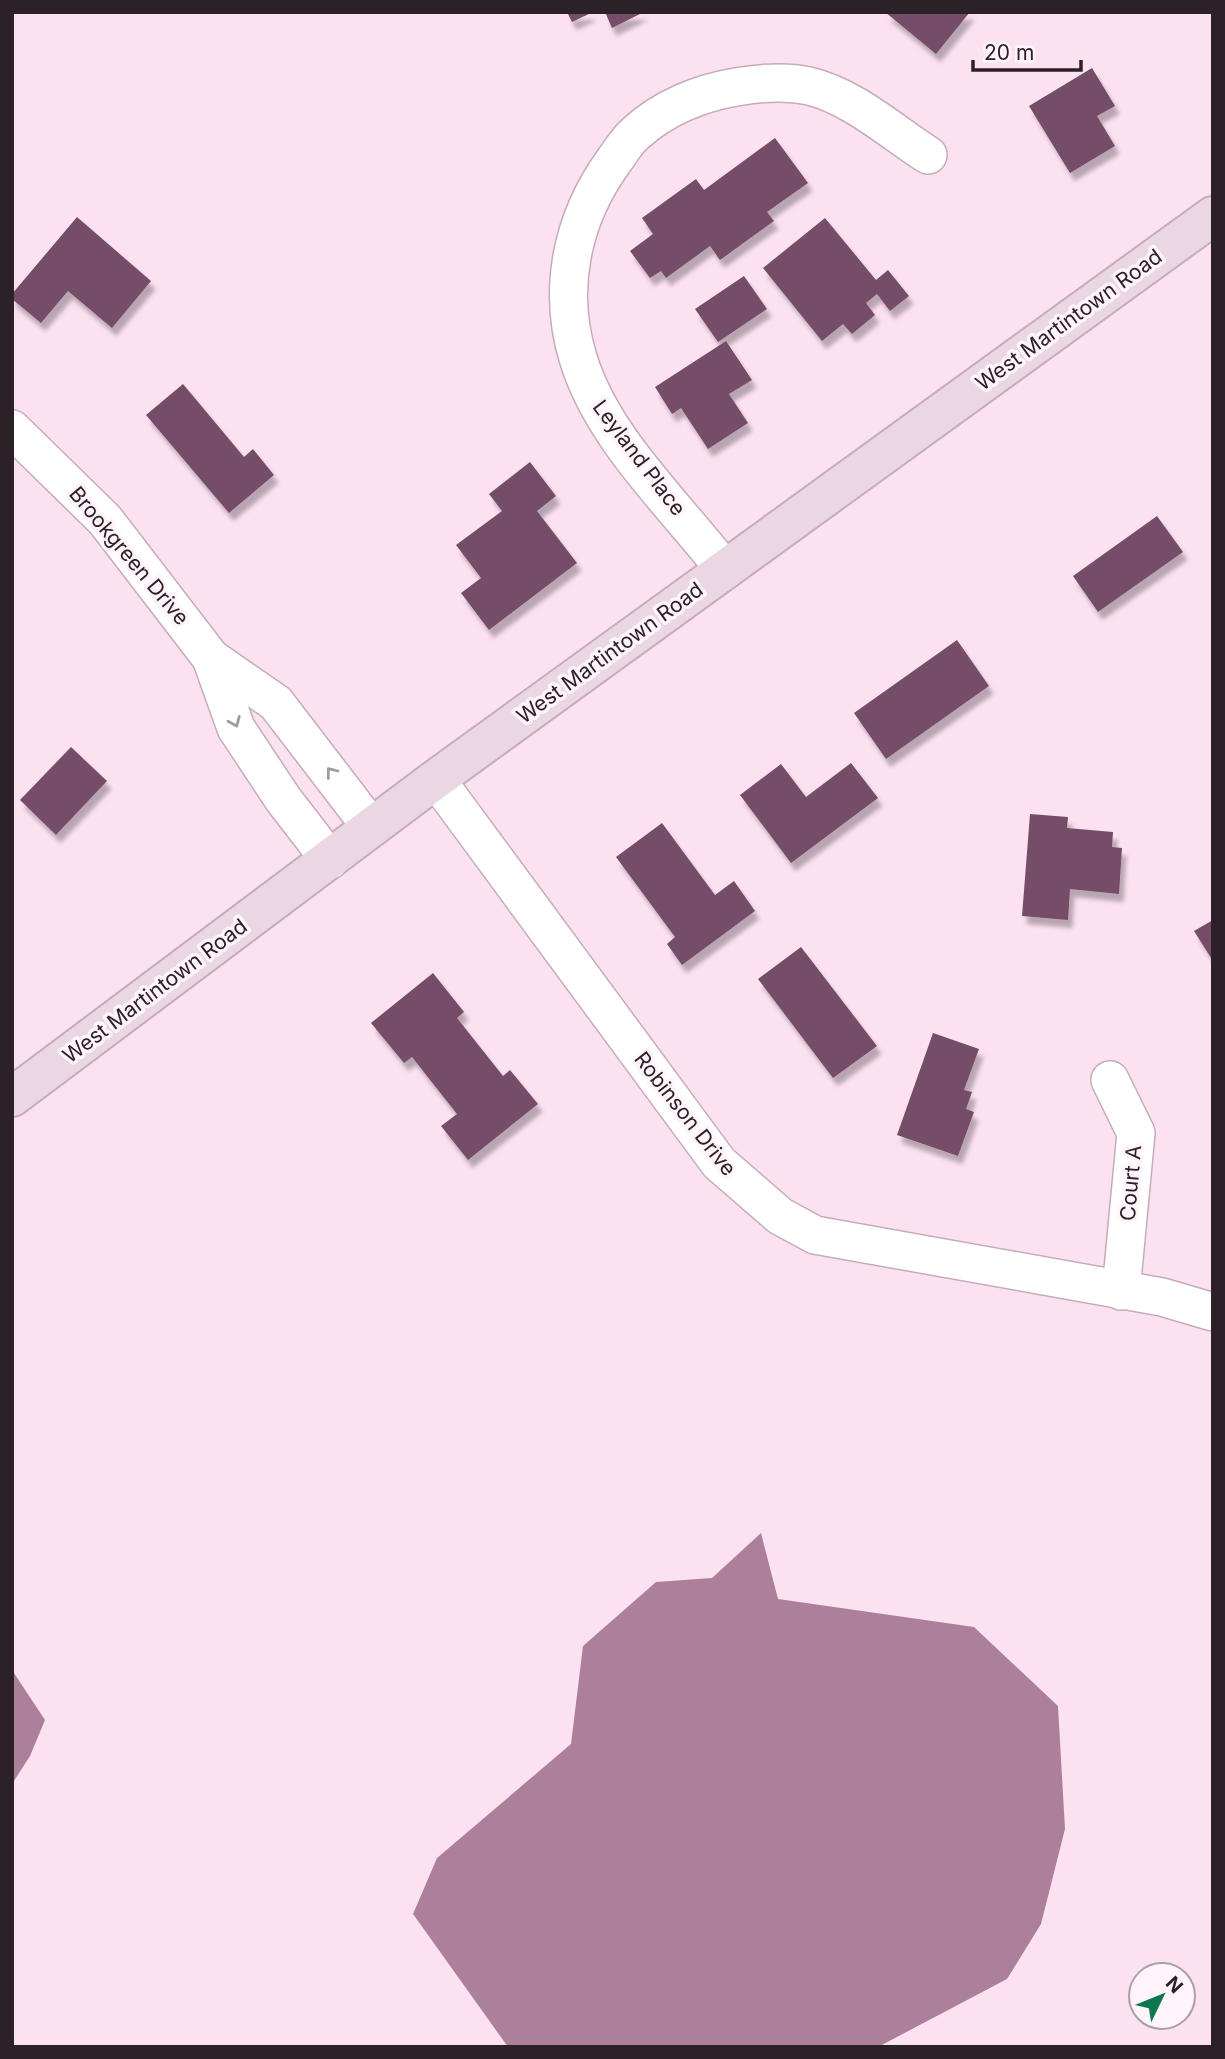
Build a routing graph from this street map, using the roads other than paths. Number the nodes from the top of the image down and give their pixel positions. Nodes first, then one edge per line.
1 (928, 155) dead end
2 (1213, 216) edge
3 (12, 429) edge
4 (725, 570) junction
5 (211, 658) junction
6 (436, 779) junction
7 (371, 827) junction
8 (330, 860) junction
9 (1110, 1080) dead end
10 (12, 1097) edge
11 (1121, 1291) junction
12 (1213, 1312) edge

1 - 4 street, Leyland Place
2 - 4 main road, West Martintown Road
3 - 5 street, Brookgreen Drive
4 - 6 main road, West Martintown Road
7 -> 5 street, Brookgreen Drive
5 -> 8 street, Brookgreen Drive
6 - 7 main road, West Martintown Road
6 - 11 street, Robinson Drive
7 - 8 main road, West Martintown Road
8 - 10 main road, West Martintown Road
9 - 11 street, Court A
11 - 12 street, Robinson Drive

